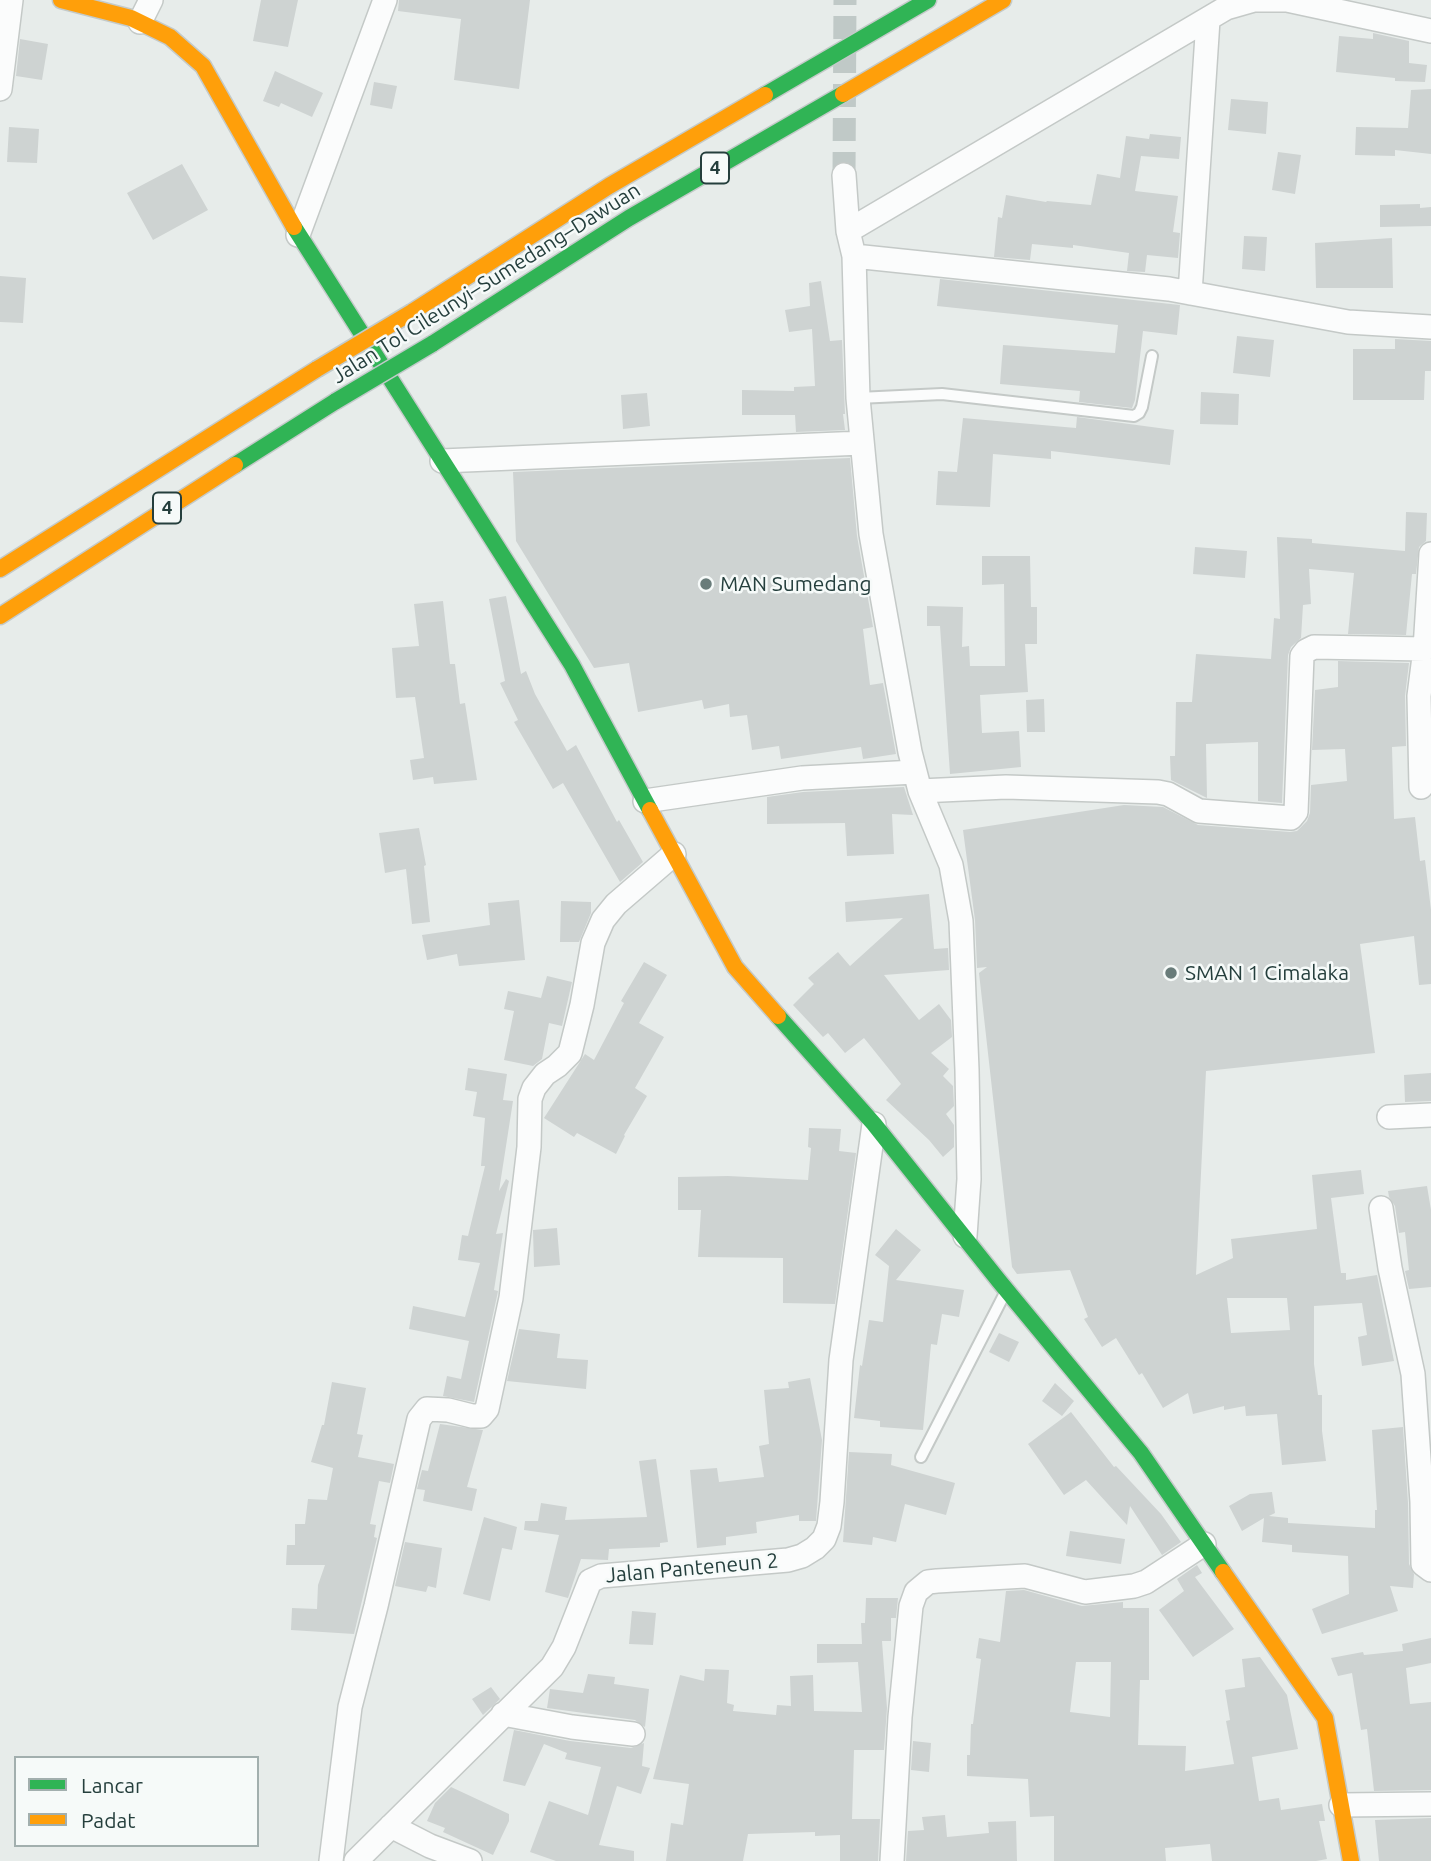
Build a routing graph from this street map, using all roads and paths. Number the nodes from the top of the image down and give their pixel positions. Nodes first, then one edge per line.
1 (11, 0) edge
2 (61, 0) edge
3 (151, 0) edge
4 (385, 0) edge
5 (928, 0) edge
6 (1003, 0) edge
7 (1208, 20) junction
8 (140, 22) junction
9 (1431, 31) edge
10 (0, 89) edge
11 (844, 176) tunnel mouth
12 (848, 231) junction
13 (298, 235) junction
14 (854, 257) junction
15 (1190, 293) junction
16 (1431, 327) edge
17 (1152, 356) dead end
18 (858, 398) junction
19 (862, 443) junction
20 (442, 461) junction
21 (1431, 554) edge
22 (0, 569) edge
23 (0, 616) edge
24 (1427, 643) edge
25 (918, 782) junction
26 (1421, 787) dead end
27 (645, 801) junction
28 (674, 854) junction
29 (1431, 1115) edge
30 (1389, 1117) dead end
31 (874, 1124) junction
32 (1381, 1208) dead end
33 (965, 1236) junction
34 (1006, 1290) junction
35 (920, 1457) dead end
36 (1204, 1544) junction
37 (1431, 1570) edge
38 (503, 1714) junction
39 (633, 1734) dead end
40 (1431, 1804) edge
41 (1341, 1805) junction
42 (391, 1826) junction
43 (331, 1861) edge
44 (356, 1861) edge
45 (470, 1861) edge
46 (892, 1861) edge
47 (1351, 1861) edge

1 - 10 street
2 - 8 main road
3 - 8 street
4 - 13 street
5 - 22 main road, Jalan Tol Cileunyi–Sumedang–Dawuan / 4, bridge
6 - 23 main road, Jalan Tol Cileunyi–Sumedang–Dawuan / 4, bridge
7 - 9 street
7 - 12 street
7 - 15 street
8 - 13 main road
11 - 12 street
12 - 14 street
13 - 20 main road
14 - 15 street
14 - 18 street
15 - 16 street
17 - 18 lane
18 - 19 street
19 - 20 street
19 - 25 street
20 - 27 main road
21 - 24 street
24 - 25 street
24 - 26 street
25 - 27 street
25 - 33 street
27 - 28 main road
28 - 31 main road
28 - 43 street
29 - 30 street
31 - 33 main road
31 - 38 street, Jalan Panteneun 2
32 - 37 street
33 - 34 main road
34 - 35 lane
34 - 36 main road
36 - 41 main road
36 - 46 street
38 - 39 street
38 - 42 street, Jalan Panteneun 2
40 - 41 street
41 - 47 main road
42 - 44 street, Jalan Panteneun 2
42 - 45 street

